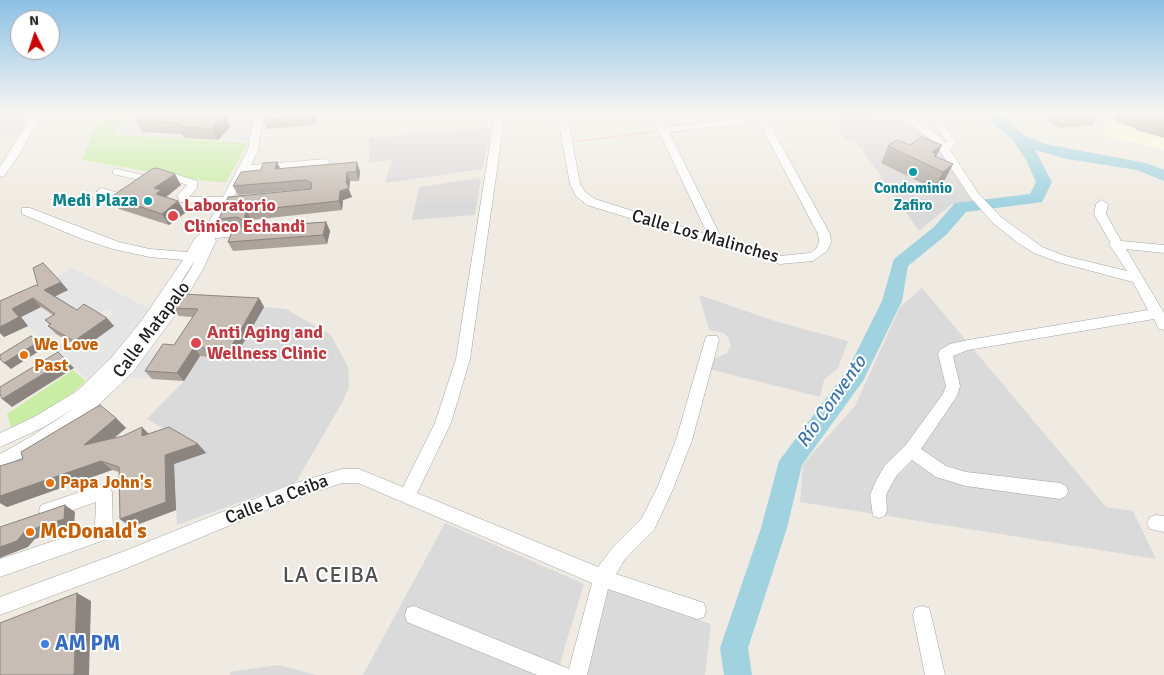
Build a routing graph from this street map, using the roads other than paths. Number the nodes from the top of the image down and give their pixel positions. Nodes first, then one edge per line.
1 (20, 144) edge
2 (254, 144) edge
3 (495, 144) edge
4 (568, 144) edge
5 (671, 144) edge
6 (776, 144) edge
7 (940, 144) edge
8 (950, 144) edge
9 (945, 150) junction
10 (326, 162) dead end
11 (244, 170) junction
12 (117, 172) dead end
13 (0, 174) edge
14 (148, 179) junction
15 (102, 191) dead end
16 (245, 200) edge
17 (978, 200) joint
18 (226, 201) junction
19 (1102, 204) dead end
20 (26, 211) dead end
21 (242, 232) edge
22 (207, 235) junction
23 (717, 242) junction
24 (1115, 244) junction
25 (1164, 249) edge
26 (190, 256) junction
27 (1136, 278) junction
28 (1160, 319) edge
29 (712, 340) dead end
30 (0, 440) edge
31 (910, 451) junction
32 (0, 462) edge
33 (1060, 491) dead end
34 (407, 497) junction
35 (879, 510) dead end
36 (28, 518) edge
37 (0, 568) edge
38 (602, 578) junction
39 (0, 606) edge
40 (697, 610) dead end
41 (922, 614) dead end
42 (414, 615) dead end
43 (561, 675) edge
44 (577, 675) edge
45 (935, 675) edge

1 - 13 street
2 - 11 street, Calle Matapalo
3 - 34 street
4 - 23 street, Calle Los Malinches
5 - 23 street
6 - 23 street, Calle Los Malinches
7 - 9 street
8 - 9 street
9 - 17 street
10 - 11 street
11 - 18 street, Calle Matapalo
12 - 14 street
14 - 15 street
14 - 18 street
16 - 18 street
17 - 27 street
18 - 22 street, Calle Matapalo
19 - 24 street
20 - 26 street
21 - 22 street
22 - 26 street, Calle Matapalo
22 - 32 street, Calle Matapalo
24 - 25 street
24 - 27 street
26 - 30 street, Calle Matapalo
27 - 28 street
28 - 31 street
29 - 38 street
31 - 33 street
31 - 35 street
34 - 38 street, Calle La Ceiba
34 - 39 street, Calle La Ceiba
36 - 37 street
38 - 40 street, Calle La Ceiba
38 - 44 street
41 - 45 street
42 - 43 street

